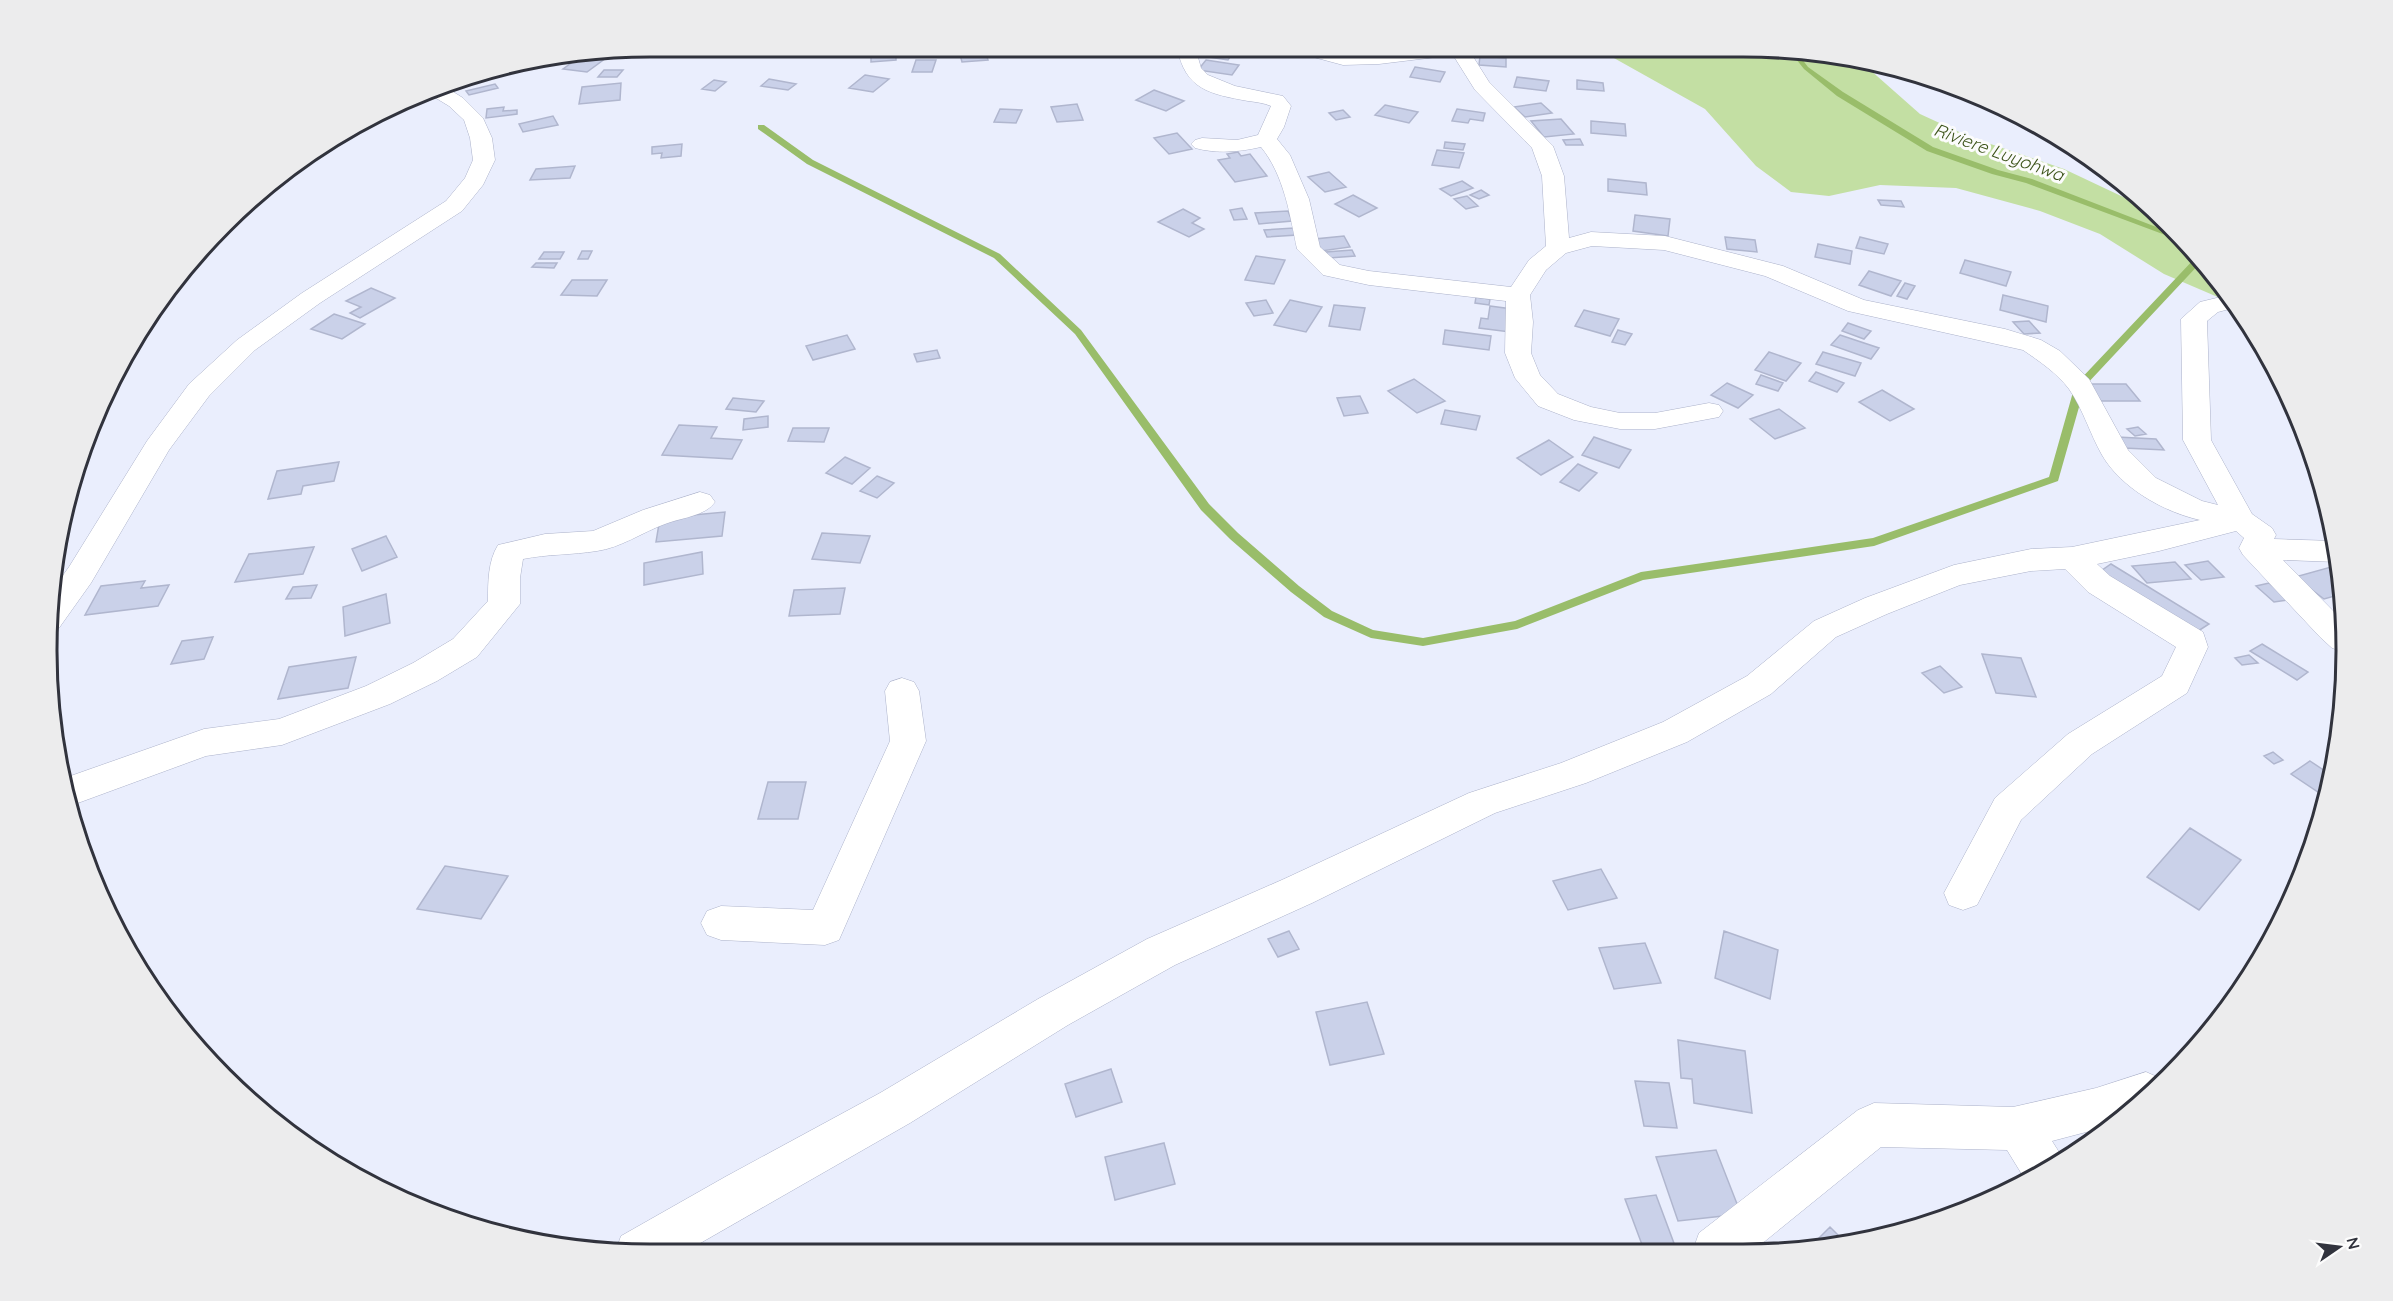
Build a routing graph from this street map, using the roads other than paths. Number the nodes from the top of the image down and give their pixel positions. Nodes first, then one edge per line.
1 (1188, 57) edge
2 (1336, 57) edge
3 (1387, 57) edge
4 (1463, 57) edge
5 (443, 94) edge
6 (1266, 140) junction
7 (1202, 144) dead end
8 (1558, 248) junction
9 (1518, 295) junction
10 (2224, 304) edge
11 (1709, 411) dead end
12 (700, 502) dead end
13 (2248, 534) junction
14 (2327, 550) edge
15 (2072, 558) junction
16 (59, 605) edge
17 (2336, 633) edge
18 (902, 691) dead end
19 (74, 790) edge
20 (1963, 894) dead end
21 (721, 923) dead end
22 (2134, 1097) edge
23 (2018, 1128) junction
24 (2041, 1163) edge
25 (653, 1244) edge
26 (1724, 1244) edge

1 - 6 street
2 - 3 street
4 - 8 street
5 - 16 street
6 - 7 street
6 - 9 street
8 - 9 street
8 - 13 street
9 - 11 street
10 - 13 street
12 - 19 street
13 - 14 street
13 - 15 street
13 - 17 street
15 - 20 street
15 - 25 street
18 - 21 street
22 - 23 street
23 - 24 street
23 - 26 street

